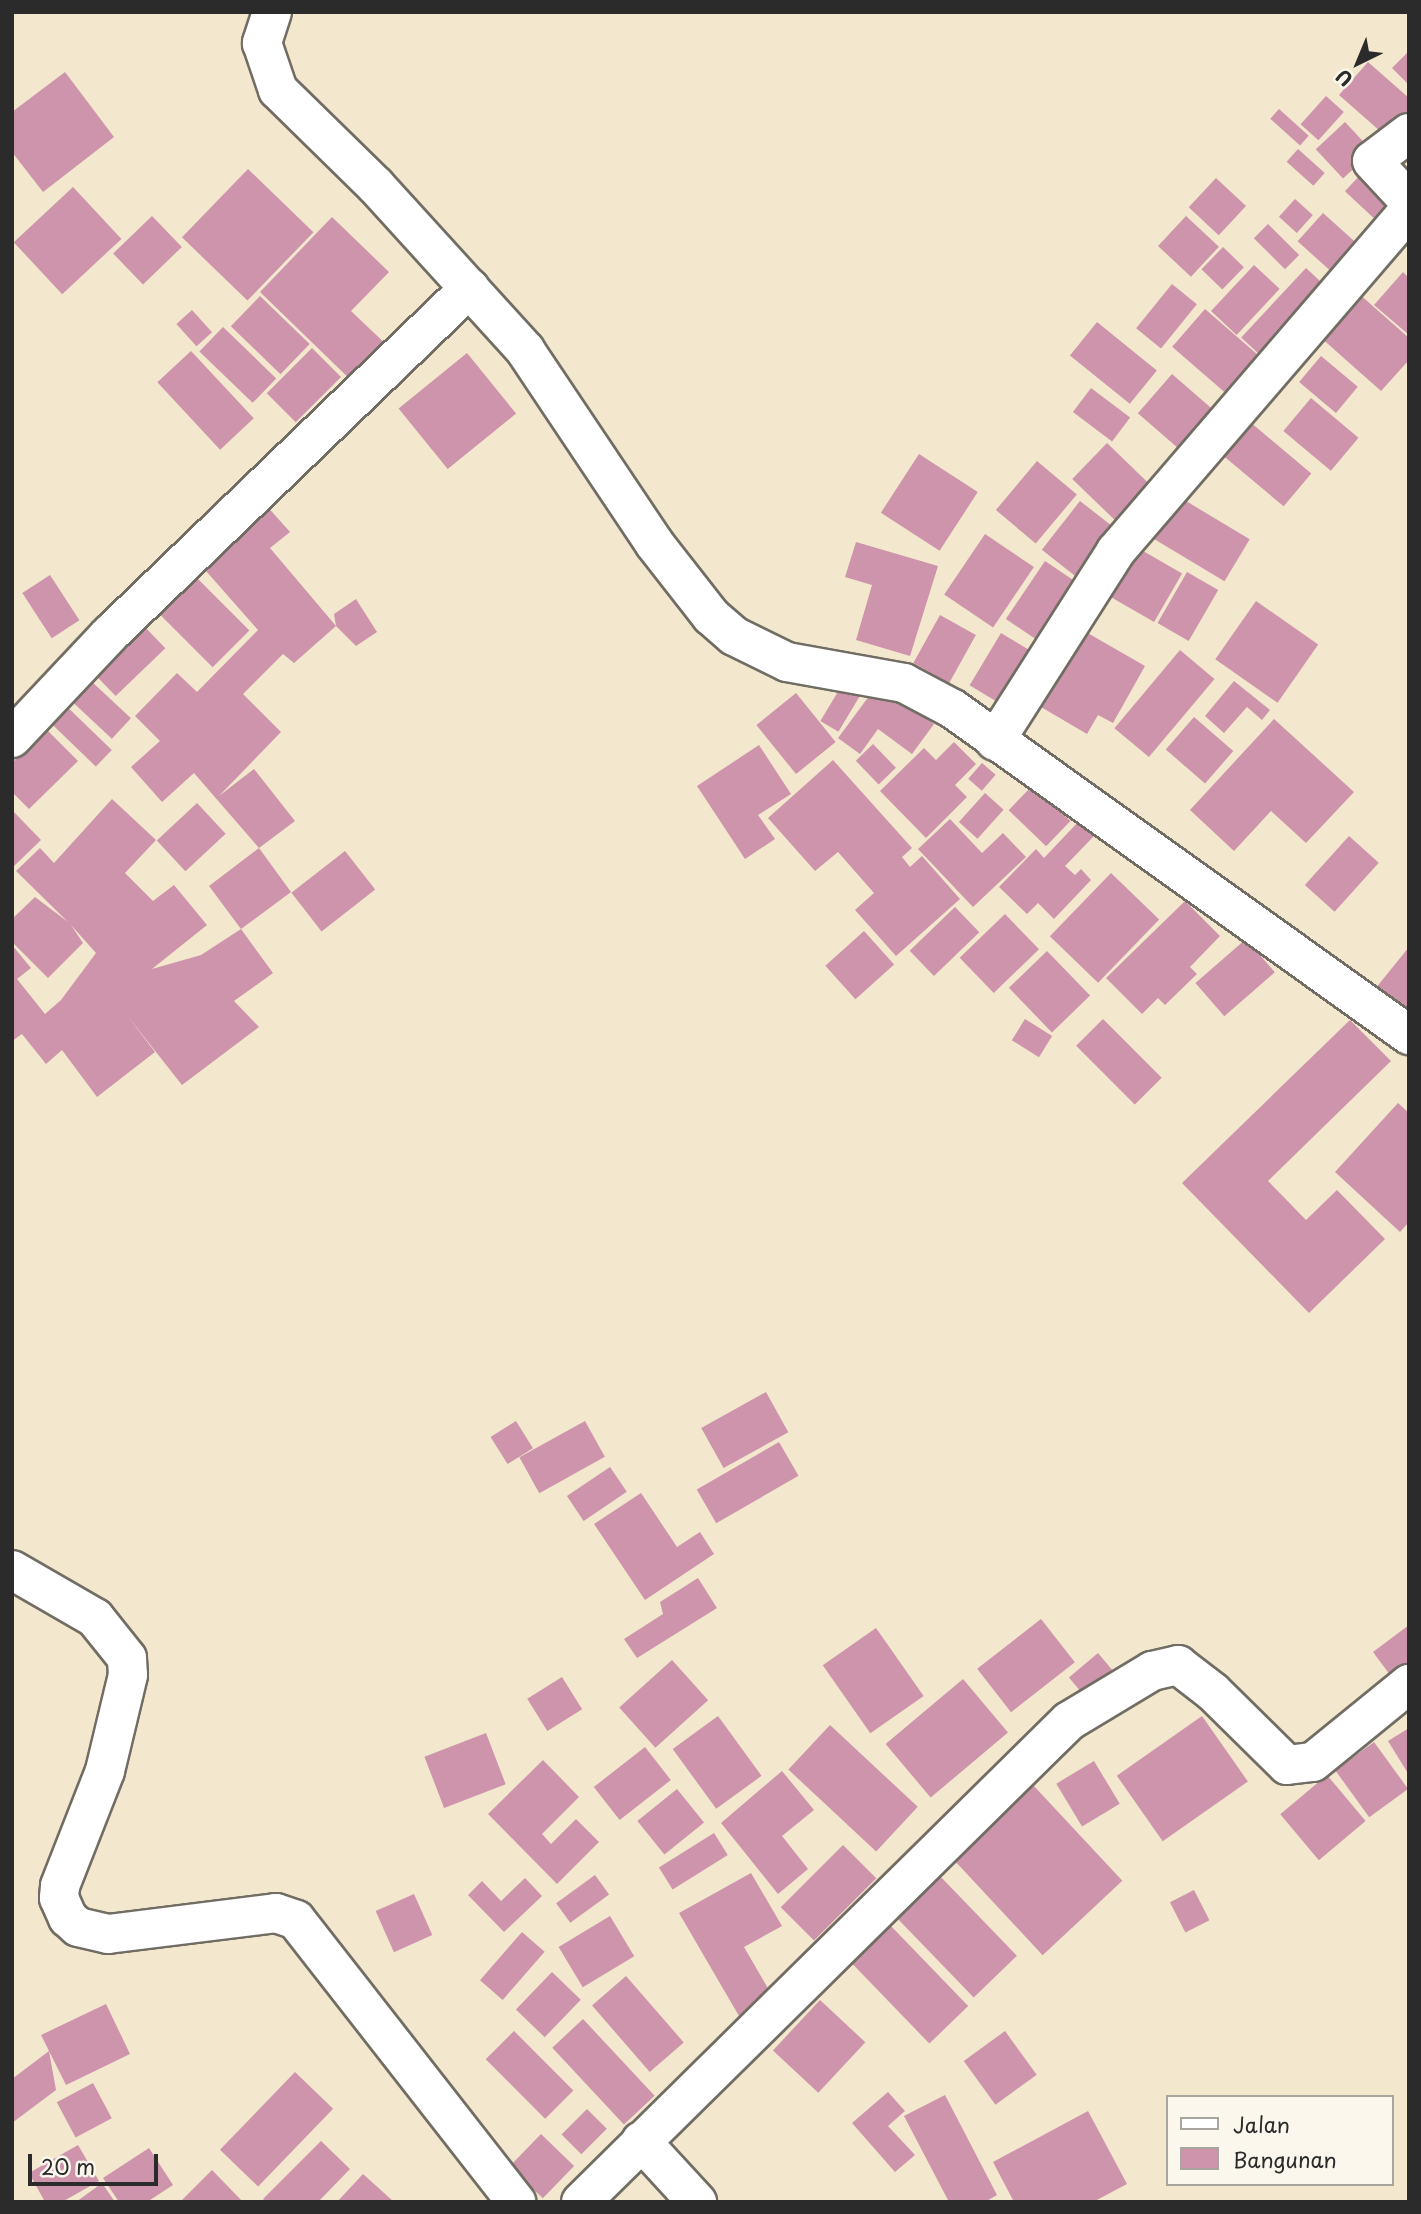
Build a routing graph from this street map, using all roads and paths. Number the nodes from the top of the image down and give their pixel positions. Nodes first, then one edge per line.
1 (272, 12) edge
2 (1409, 133) edge
3 (1409, 201) edge
4 (1409, 210) edge
5 (470, 288) junction
6 (12, 738) edge
7 (995, 741) junction
8 (1409, 1035) edge
9 (12, 1570) edge
10 (1409, 1684) edge
11 (640, 2141) junction
12 (516, 2202) edge
13 (581, 2202) edge
14 (697, 2202) edge

1 - 5 street
2 - 3 street
4 - 7 street
5 - 6 street
5 - 7 street
7 - 8 street
9 - 12 street
10 - 11 street
11 - 13 street
11 - 14 street

